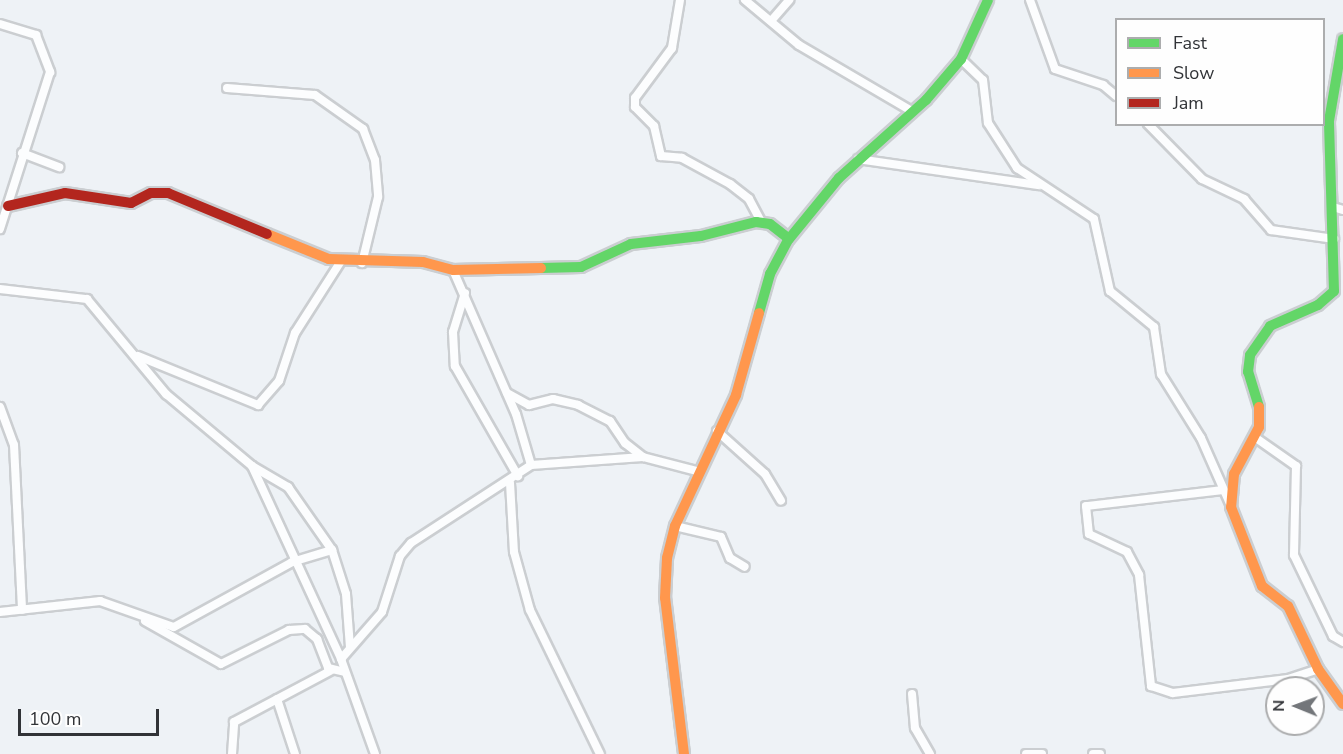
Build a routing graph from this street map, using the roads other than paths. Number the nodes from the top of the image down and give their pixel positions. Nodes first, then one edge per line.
1 (680, 0) edge
2 (744, 0) edge
3 (789, 0) edge
4 (988, 0) edge
5 (1030, 0) edge
6 (771, 21) junction
7 (0, 24) edge
8 (1343, 39) edge
9 (961, 59) junction
10 (227, 88) dead end
11 (1115, 95) edge
12 (913, 112) junction
13 (1150, 126) edge
14 (22, 153) junction
15 (857, 159) junction
16 (59, 167) dead end
17 (1041, 185) junction
18 (8, 206) junction
19 (1338, 208) edge
20 (761, 222) junction
21 (0, 229) edge
22 (789, 239) junction
23 (1334, 239) junction
24 (341, 261) junction
25 (362, 263) junction
26 (453, 270) junction
27 (0, 289) edge
28 (465, 293) junction
29 (138, 356) junction
30 (507, 393) junction
31 (0, 407) edge
32 (717, 431) junction
33 (1256, 438) junction
34 (643, 457) junction
35 (531, 465) junction
36 (252, 466) junction
37 (700, 472) junction
38 (518, 476) junction
39 (510, 483) junction
40 (1223, 490) junction
41 (781, 501) dead end
42 (1231, 507) junction
43 (675, 526) junction
44 (332, 550) junction
45 (292, 562) junction
46 (745, 567) dead end
47 (21, 610) junction
48 (0, 612) edge
49 (145, 621) junction
50 (1343, 642) edge
51 (350, 647) junction
52 (341, 659) junction
53 (1318, 669) junction
54 (330, 671) junction
55 (345, 672) junction
56 (912, 694) dead end
57 (277, 699) junction
58 (1343, 703) edge
59 (232, 754) edge
60 (295, 754) edge
61 (375, 754) edge
62 (600, 754) edge
63 (684, 754) edge
64 (930, 754) edge
65 (1026, 754) edge
66 (1042, 754) edge
67 (1092, 754) edge
68 (1100, 754) edge

1 - 20 street
2 - 6 street
3 - 6 street
4 - 9 street
5 - 11 street
6 - 12 street
7 - 14 street
8 - 19 street
9 - 12 street
9 - 17 street
10 - 25 street
12 - 15 street
13 - 23 street
14 - 16 street
14 - 18 street
15 - 17 street
15 - 22 street
17 - 40 street
18 - 21 street
18 - 24 street
19 - 23 street
20 - 22 street
20 - 26 street
22 - 32 street
23 - 33 street
24 - 25 street
24 - 29 street
25 - 26 street
26 - 28 street
27 - 29 street
28 - 30 street
28 - 38 street
29 - 36 street
30 - 34 street
30 - 35 street
31 - 47 street
32 - 37 street
32 - 41 street
33 - 42 street
33 - 50 street
34 - 35 street
34 - 37 street
35 - 38 street
36 - 44 street
36 - 45 street
37 - 43 street
38 - 39 street
39 - 51 street
39 - 62 street
40 - 42 street
40 - 53 street
42 - 53 street
43 - 46 street
43 - 63 street
44 - 45 street
44 - 51 street
45 - 49 street
45 - 52 street
47 - 48 street
47 - 49 street
49 - 54 street
51 - 52 street
52 - 55 street
53 - 58 street
54 - 55 street
54 - 57 street
55 - 61 street
56 - 64 street
57 - 59 street
57 - 60 street
65 - 66 street
67 - 68 street

